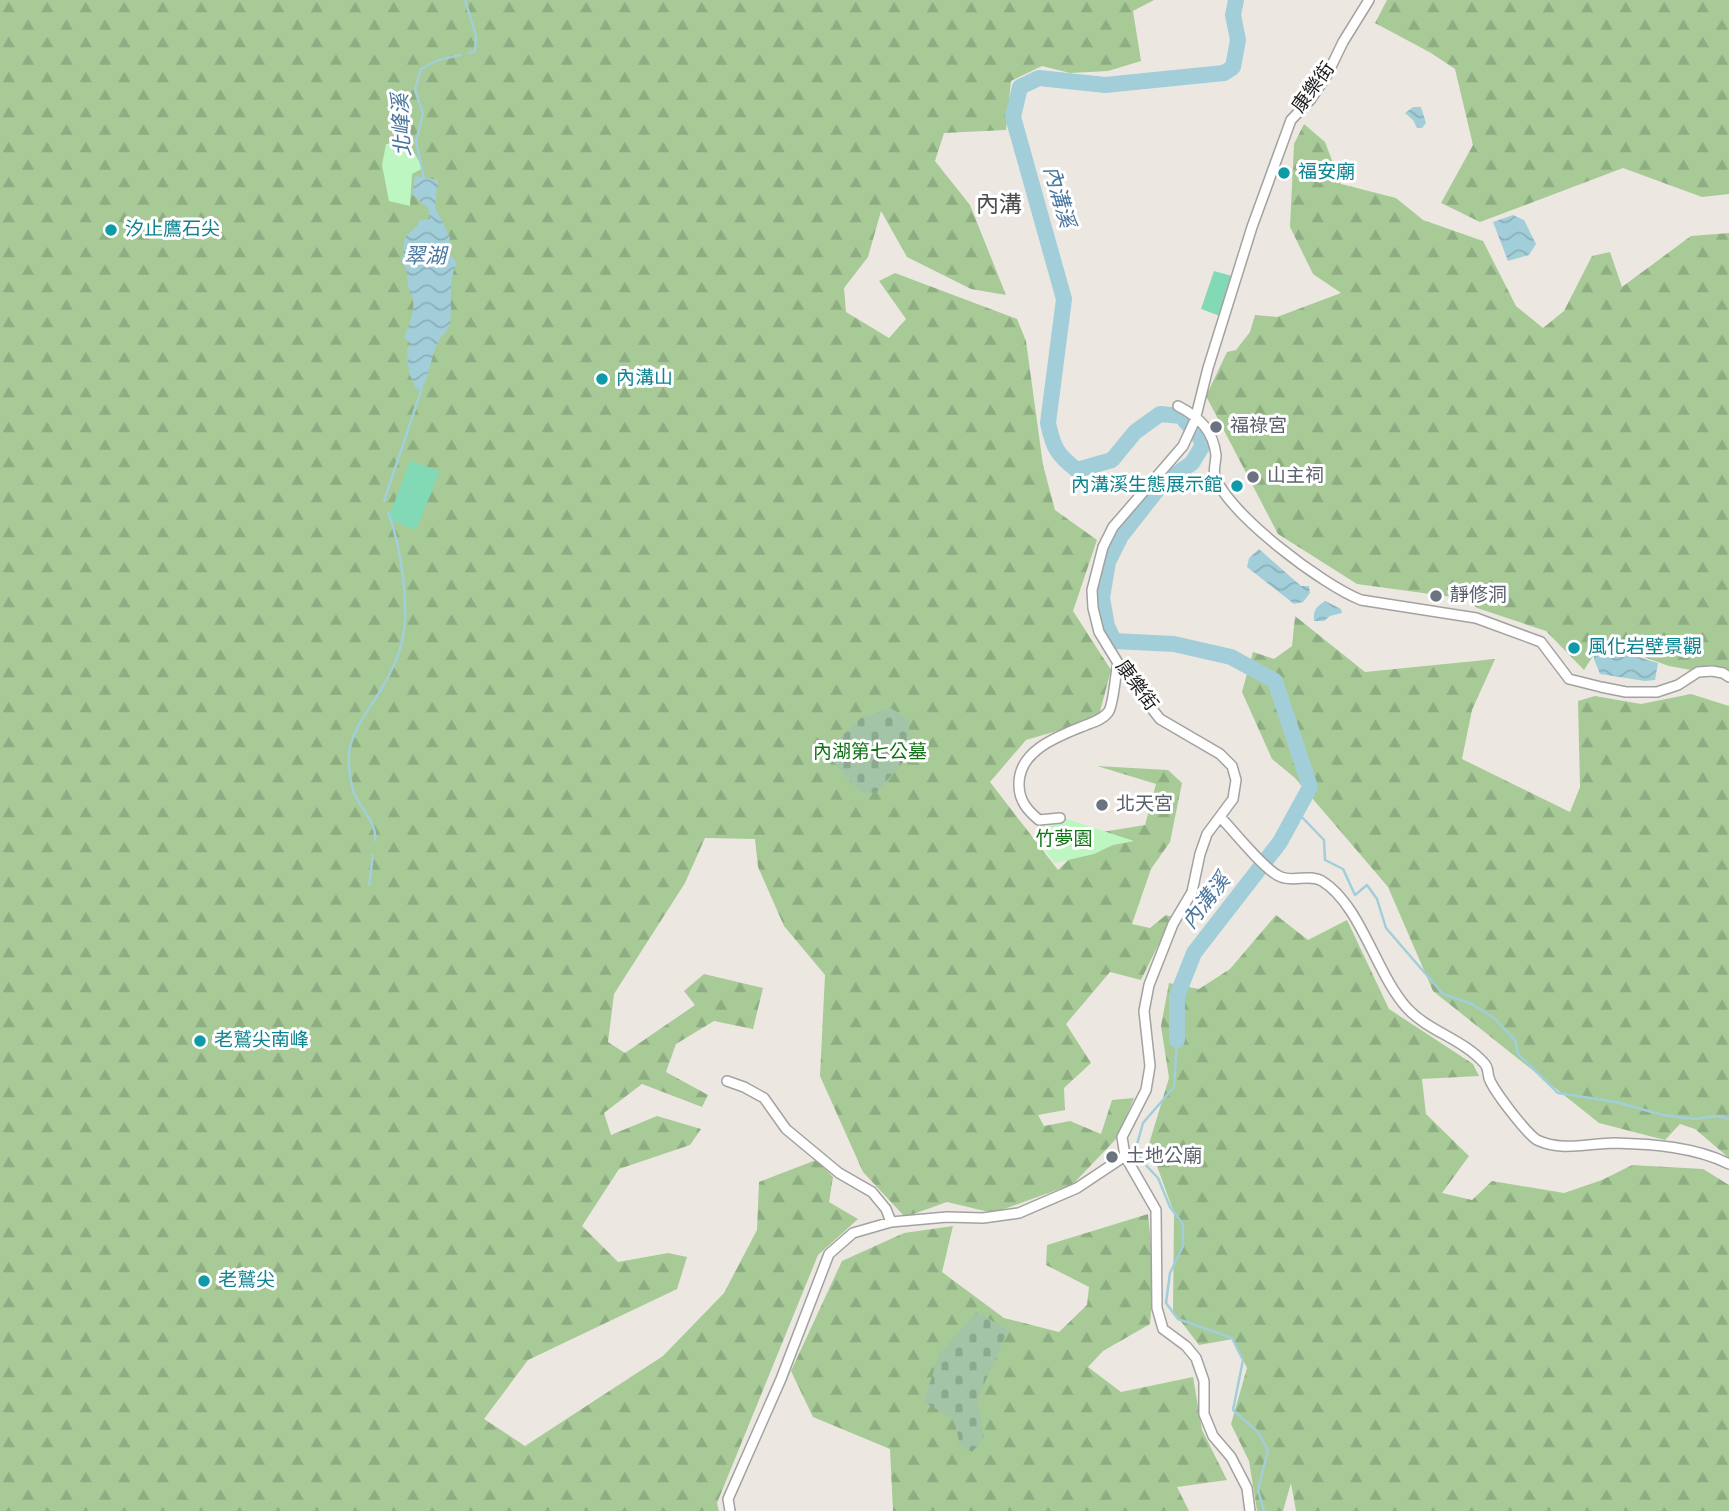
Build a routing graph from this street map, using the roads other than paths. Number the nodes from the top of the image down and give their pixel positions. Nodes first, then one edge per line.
1 (1369, 0) edge
2 (1178, 406) dead end
3 (1194, 418) junction
4 (1118, 663) junction
5 (1729, 677) edge
6 (1060, 818) dead end
7 (1221, 818) junction
8 (727, 1081) dead end
9 (1125, 1156) junction
10 (1729, 1164) edge
11 (891, 1222) junction
12 (730, 1511) edge
13 (1250, 1511) edge

1 - 3 street, 康樂街
2 - 3 street
3 - 4 street, 康樂街
3 - 5 street
4 - 6 street
4 - 7 street, 康樂街
7 - 9 street, 康樂街
7 - 10 street
8 - 11 street
9 - 11 street
9 - 13 street
11 - 12 street

